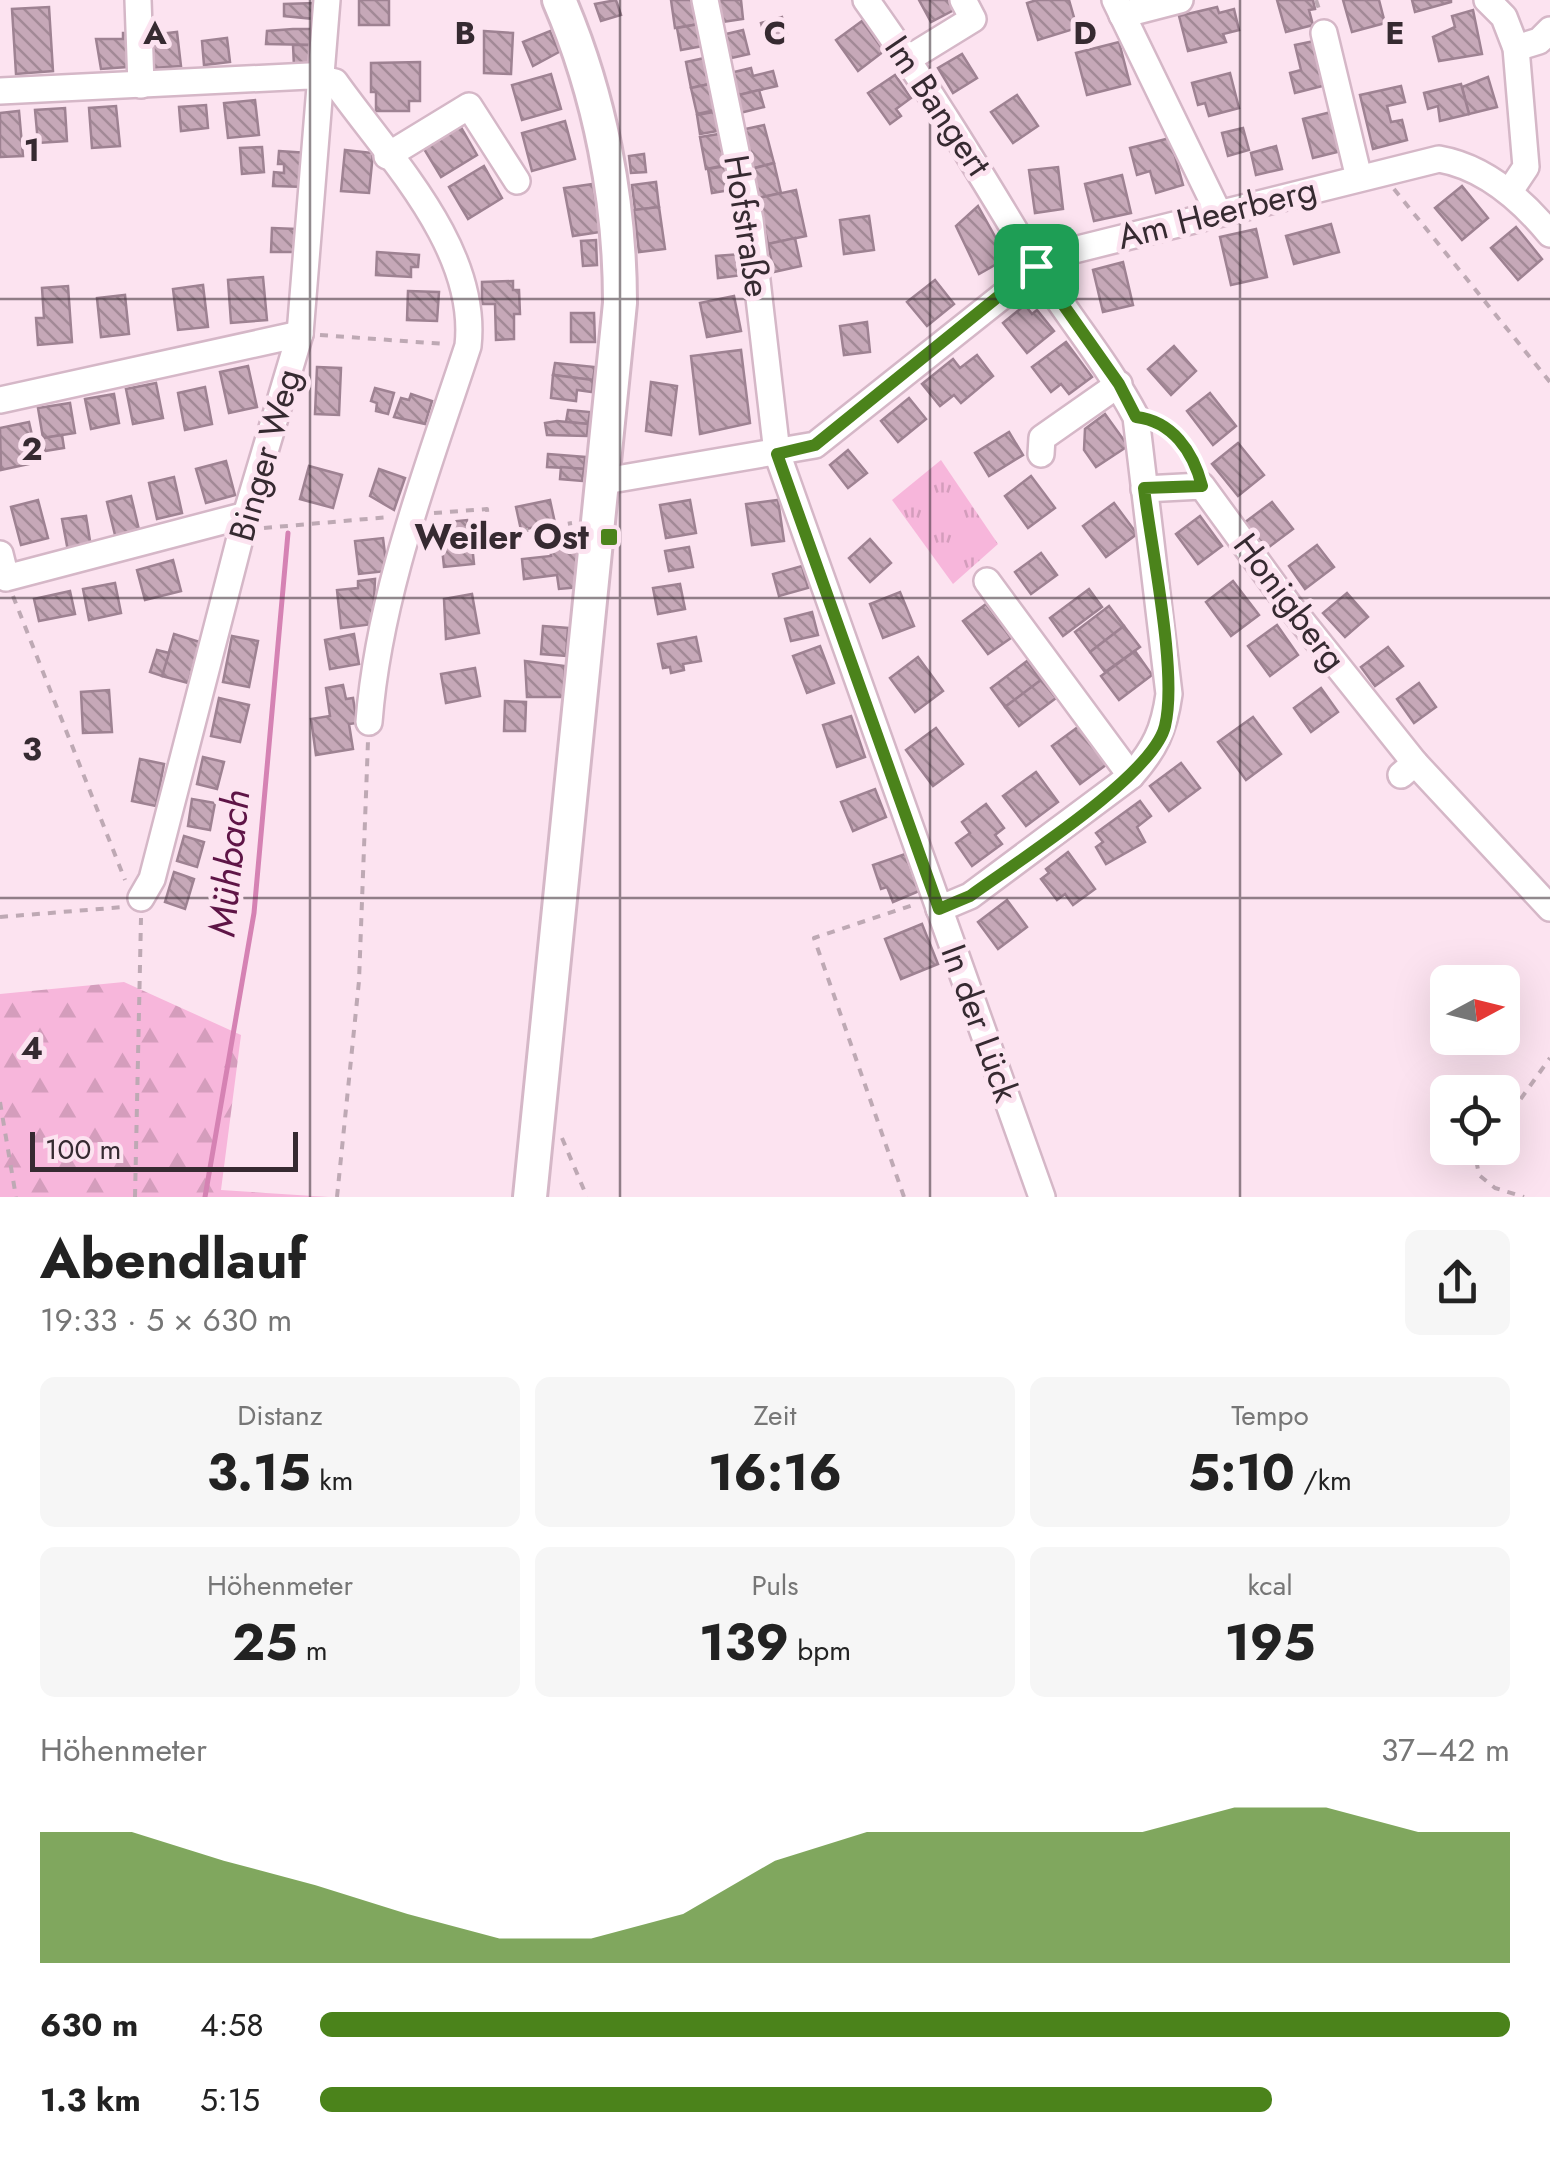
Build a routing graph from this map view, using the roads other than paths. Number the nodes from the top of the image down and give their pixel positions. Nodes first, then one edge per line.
1 (138, 0) edge
2 (327, 0) edge
3 (559, 0) edge
4 (705, 0) edge
5 (866, 0) edge
6 (963, 0) edge
7 (1180, 0) edge
8 (1487, 0) edge
9 (1118, 8) edge
10 (1550, 30) edge
11 (1324, 32) dead end
12 (1516, 48) junction
13 (908, 59) junction
14 (323, 79) junction
15 (141, 86) junction
16 (0, 91) edge
17 (388, 156) junction
18 (1359, 178) junction
19 (518, 181) dead end
20 (1510, 192) junction
21 (1540, 210) edge
22 (1218, 212) junction
23 (1550, 234) edge
24 (1036, 266) junction
25 (300, 334) junction
26 (1119, 384) junction
27 (0, 400) edge
28 (777, 454) junction
29 (1041, 454) dead end
30 (605, 481) junction
31 (1144, 488) junction
32 (246, 515) junction
33 (3, 566) edge
34 (987, 581) dead end
35 (369, 722) road end
36 (1131, 776) junction
37 (141, 898) road end
38 (937, 904) junction
39 (1550, 908) edge
40 (530, 1197) edge
41 (1042, 1197) edge

1 - 15 street
2 - 14 street, Binger Weg
3 - 30 main road
4 - 28 street, Hofstraße
5 - 13 street, Im Bangert
6 - 13 street
7 - 9 street
8 - 12 street
9 - 22 street
10 - 12 street
11 - 18 street, Am Heerberg
12 - 20 street
13 - 24 street, Im Bangert
14 - 15 street
14 - 17 street
14 - 25 street, Binger Weg
15 - 16 street
17 - 19 street
17 - 35 street
18 - 20 street, Am Heerberg
18 - 22 street, Am Heerberg
20 - 21 street, Am Heerberg
21 - 23 street, Am Heerberg
22 - 24 street, Am Heerberg
24 - 26 street, Im Bangert
24 - 28 street, Am Heerberg
25 - 27 street
25 - 32 street, Binger Weg
26 - 29 street
26 - 31 street, Im Bangert
28 - 30 street, Am Heerberg
28 - 38 street, In der Lück
30 - 40 main road
31 - 36 street
31 - 39 street, Honigberg
32 - 33 street
32 - 37 street, Binger Weg
34 - 36 street
36 - 38 street
38 - 41 street, In der Lück

